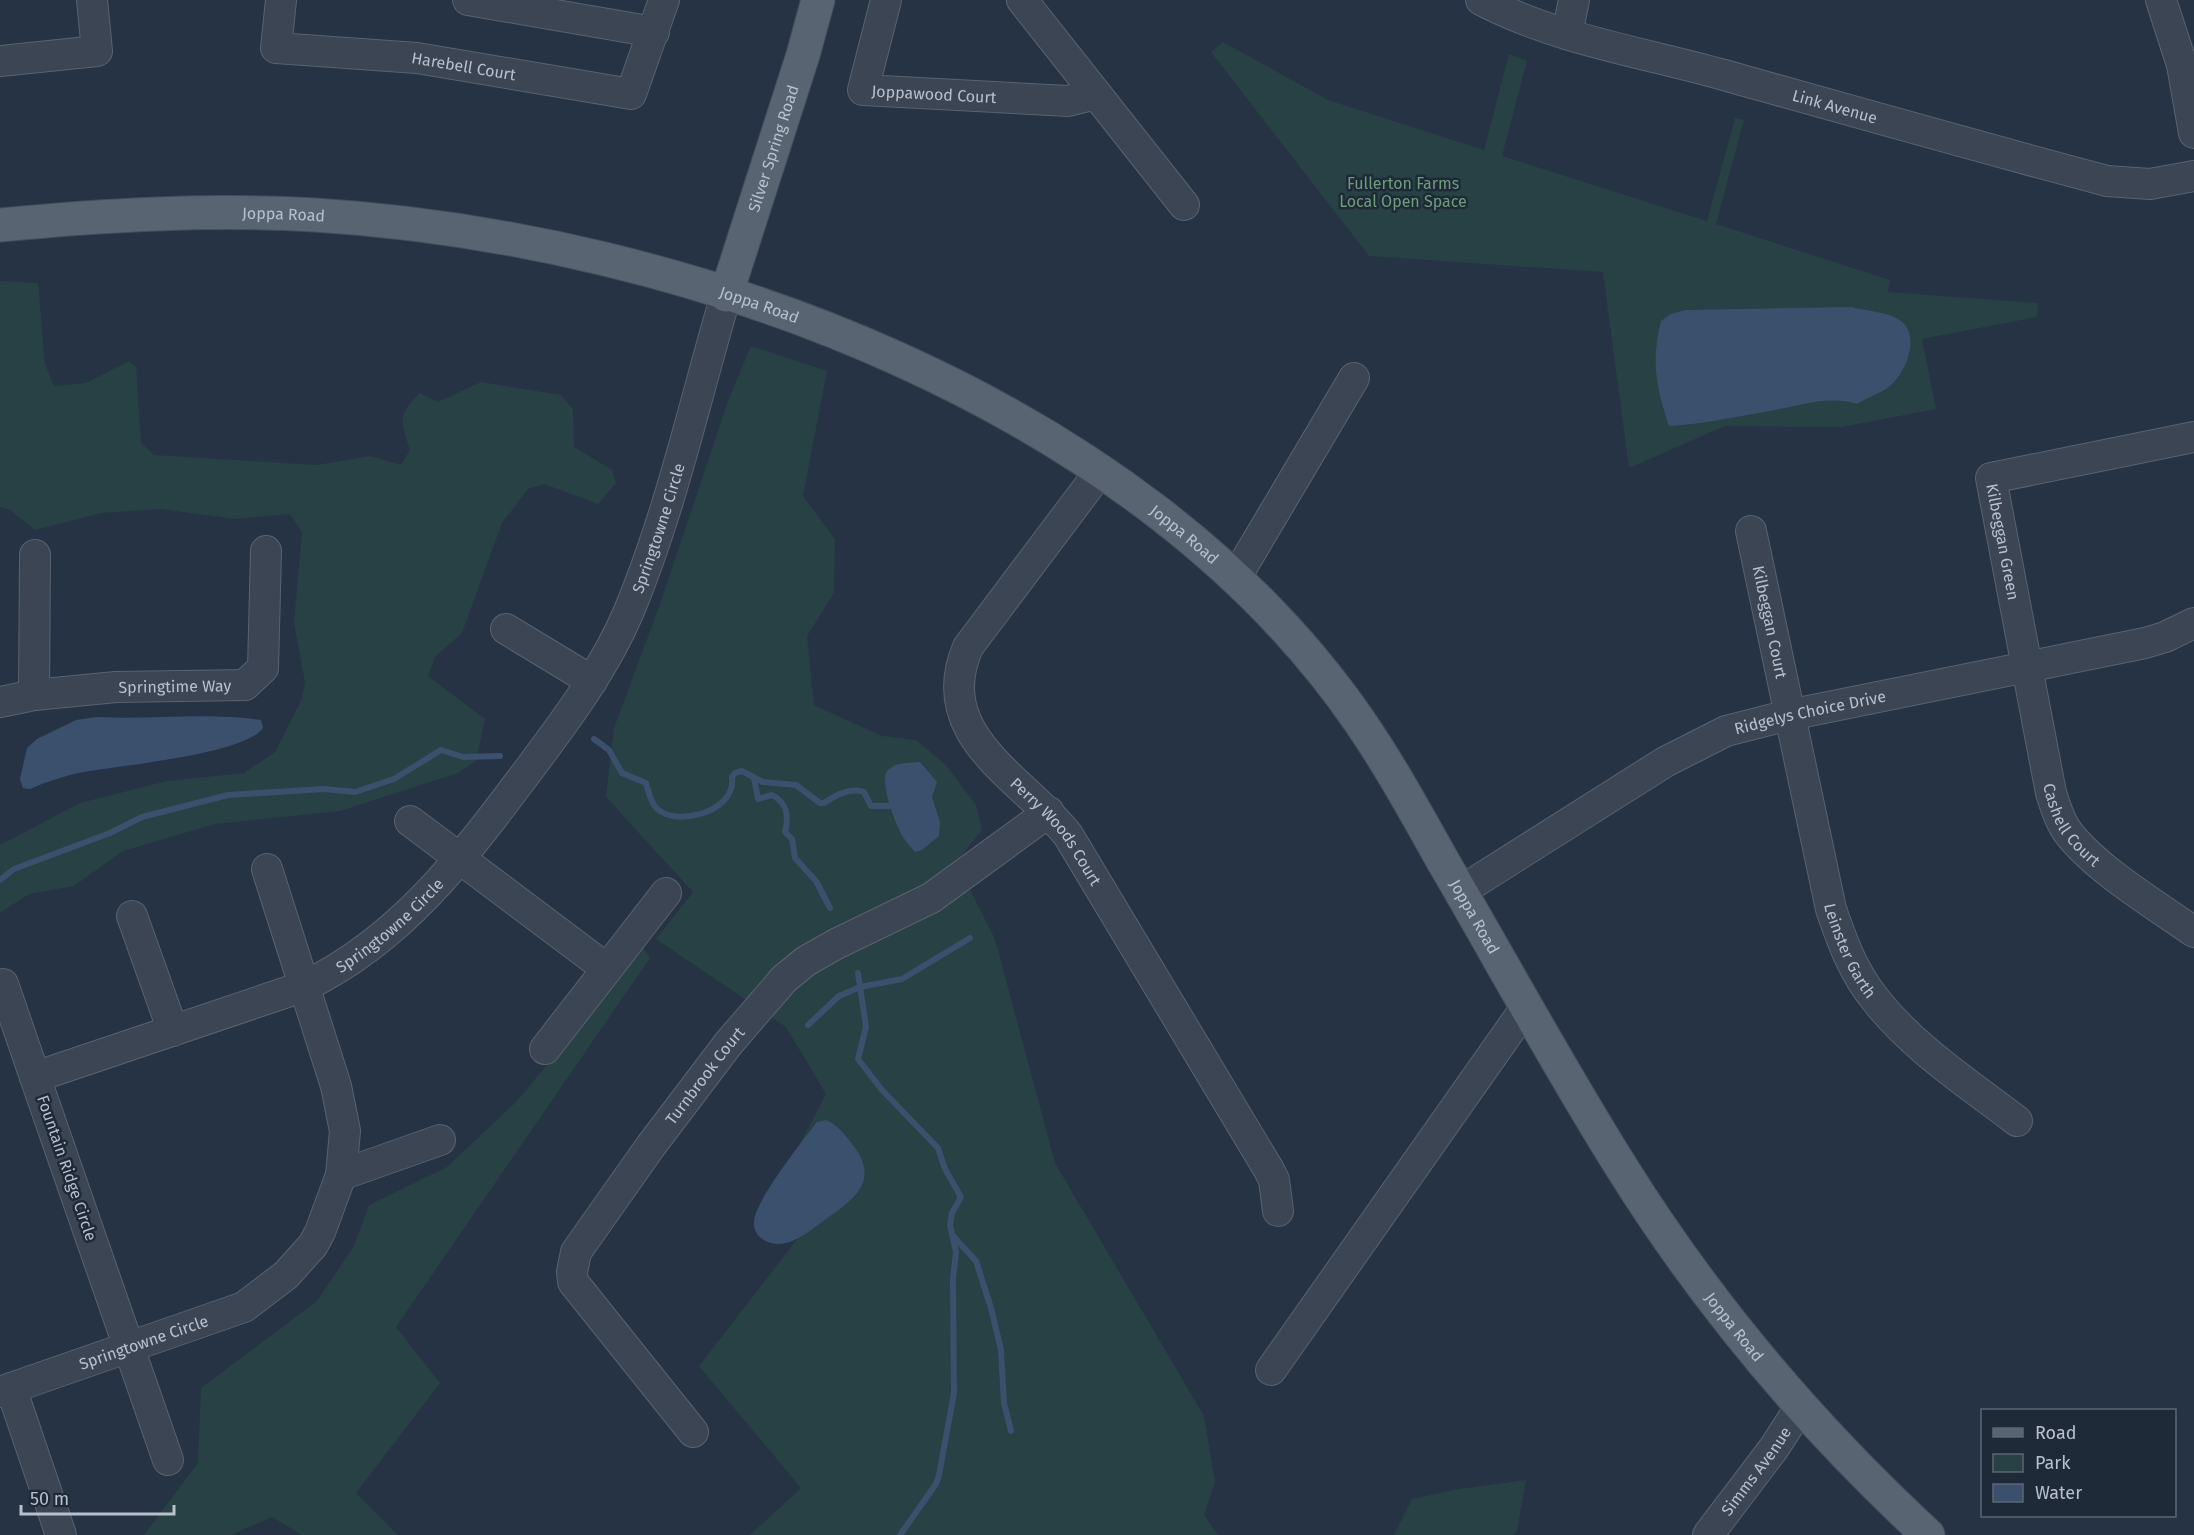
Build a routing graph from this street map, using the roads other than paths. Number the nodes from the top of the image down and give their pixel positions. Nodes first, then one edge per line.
1 (92, 0) edge
2 (281, 0) edge
3 (468, 0) edge
4 (664, 0) edge
5 (818, 0) edge
6 (886, 0) edge
7 (1022, 0) edge
8 (1481, 0) edge
9 (1574, 0) edge
10 (2161, 0) edge
11 (654, 32) junction
12 (1567, 34) junction
13 (0, 61) edge
14 (1096, 94) junction
15 (2194, 133) edge
16 (2194, 176) edge
17 (1184, 205) dead end
18 (0, 225) edge
19 (726, 295) junction
20 (1354, 378) dead end
21 (2194, 437) edge
22 (1101, 470) junction
23 (1751, 531) dead end
24 (266, 551) dead end
25 (35, 555) dead end
26 (1236, 577) junction
27 (2194, 623) edge
28 (506, 629) dead end
29 (2025, 667) junction
30 (592, 681) junction
31 (34, 695) junction
32 (0, 702) edge
33 (1790, 715) junction
34 (1049, 812) junction
35 (410, 821) dead end
36 (461, 859) junction
37 (267, 869) dead end
38 (1461, 891) junction
39 (666, 893) dead end
40 (132, 916) dead end
41 (2194, 932) edge
42 (607, 969) junction
43 (3, 984) dead end
44 (305, 986) junction
45 (1527, 1006) junction
46 (173, 1031) junction
47 (545, 1049) dead end
48 (35, 1077) junction
49 (2017, 1121) dead end
50 (440, 1140) dead end
51 (341, 1174) junction
52 (1278, 1211) dead end
53 (129, 1349) junction
54 (1271, 1370) dead end
55 (5, 1390) edge
56 (1801, 1406) junction
57 (693, 1432) dead end
58 (168, 1460) dead end
59 (61, 1535) edge
60 (1708, 1535) edge
61 (1928, 1535) edge

1 - 13 street
2 - 11 street, Harebell Court
3 - 11 street
4 - 11 street, Harebell Court
5 - 19 main road, Silver Spring Road
6 - 14 street, Joppawood Court
7 - 14 street
8 - 12 street, Link Avenue
9 - 12 street
10 - 15 street
12 - 16 street, Link Avenue
14 - 17 street
18 - 19 main road, Joppa Road
19 - 22 main road, Joppa Road
19 - 30 street, Springtowne Circle
20 - 26 street
21 - 29 street, Kilbeggan Green
22 - 26 main road, Joppa Road
22 - 34 street, Perry Woods Court
23 - 33 street, Kilbeggan Court
24 - 31 street, Springtime Way
25 - 31 street
26 - 38 main road, Joppa Road
27 - 29 street, Ridgelys Choice Drive
28 - 30 street
29 - 33 street, Ridgelys Choice Drive
29 - 41 street, Cashell Court
30 - 36 street, Springtowne Circle
31 - 32 street, Springtime Way
33 - 38 street, Ridgelys Choice Drive
33 - 49 street, Leinster Garth
34 - 52 street, Perry Woods Court
34 - 57 street, Turnbrook Court
35 - 36 street
36 - 42 street
36 - 44 street, Springtowne Circle
37 - 44 street
38 - 45 main road, Joppa Road
39 - 42 street
40 - 46 street
42 - 47 street
43 - 48 street
44 - 46 street, Fountain Ridge Circle
44 - 51 street, Springtowne Circle
45 - 54 street
45 - 56 main road, Joppa Road
46 - 48 street, Fountain Ridge Circle
48 - 53 street, Fountain Ridge Circle
50 - 51 street
51 - 53 street, Springtowne Circle
53 - 55 street, Springtowne Circle
53 - 58 street, Fountain Ridge Circle
55 - 59 street
56 - 60 street, Simms Avenue
56 - 61 main road, Joppa Road

